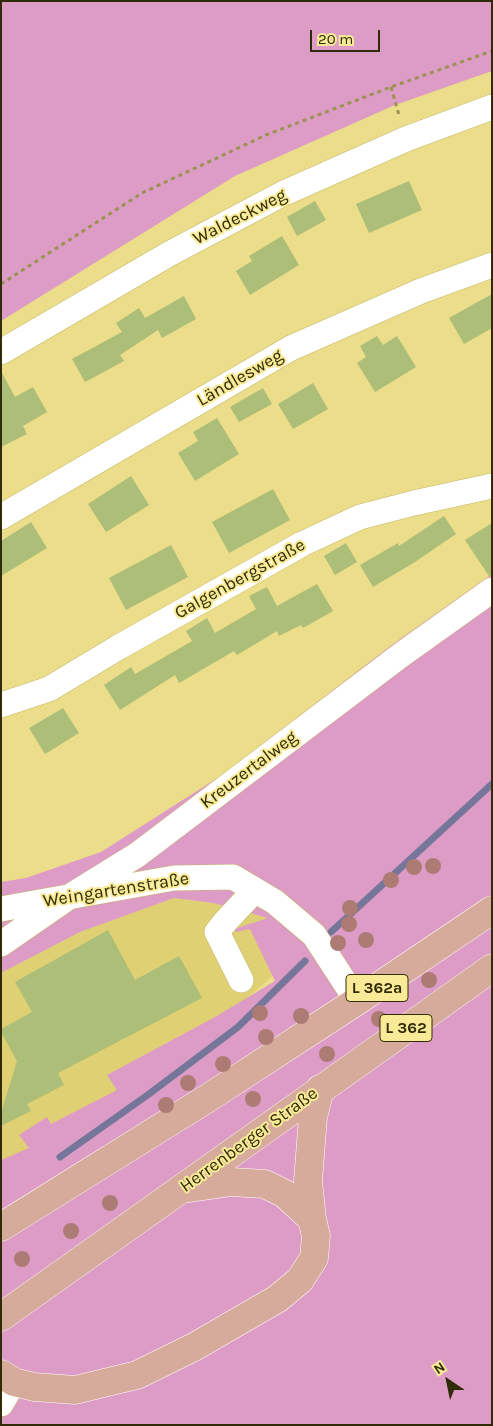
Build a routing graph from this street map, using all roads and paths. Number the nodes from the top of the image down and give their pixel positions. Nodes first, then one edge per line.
1 (492, 51) edge
2 (391, 87) junction
3 (492, 107) edge
4 (406, 139) junction
5 (492, 265) edge
6 (1, 284) edge
7 (1, 352) edge
8 (492, 486) edge
9 (1, 517) edge
10 (492, 590) edge
11 (1, 705) edge
12 (255, 890) junction
13 (69, 897) junction
14 (1, 909) edge
15 (492, 910) edge
16 (1, 944) edge
17 (492, 968) edge
18 (241, 980) dead end
19 (357, 1001) junction
20 (320, 1089) junction
21 (179, 1190) junction
22 (50, 1197) junction
23 (1, 1210) edge
24 (312, 1219) junction
25 (1, 1227) edge
26 (4, 1315) edge
27 (6, 1387) edge

1 - 2 path
2 - 4 path
2 - 6 path
3 - 4 street, Waldeckweg
4 - 7 street, Waldeckweg
5 - 9 street, Ländlesweg
8 - 11 street, Galgenbergstraße
10 - 13 street, Kreuzertalweg
12 - 13 street, Weingartenstraße
12 - 18 street
12 - 19 street, Weingartenstraße
13 - 14 street, Weingartenstraße
13 - 16 street, Kreuzertalweg
15 - 19 main road, L 362a
17 - 20 main road, Herrenberger Straße / L 362
19 - 22 main road, L 362a
20 - 21 main road, Herrenberger Straße / L 362
20 - 24 main road
21 - 24 main road
21 - 26 main road, Herrenberger Straße / L 362
22 - 23 street
22 - 25 main road, L 362a
24 - 27 main road

